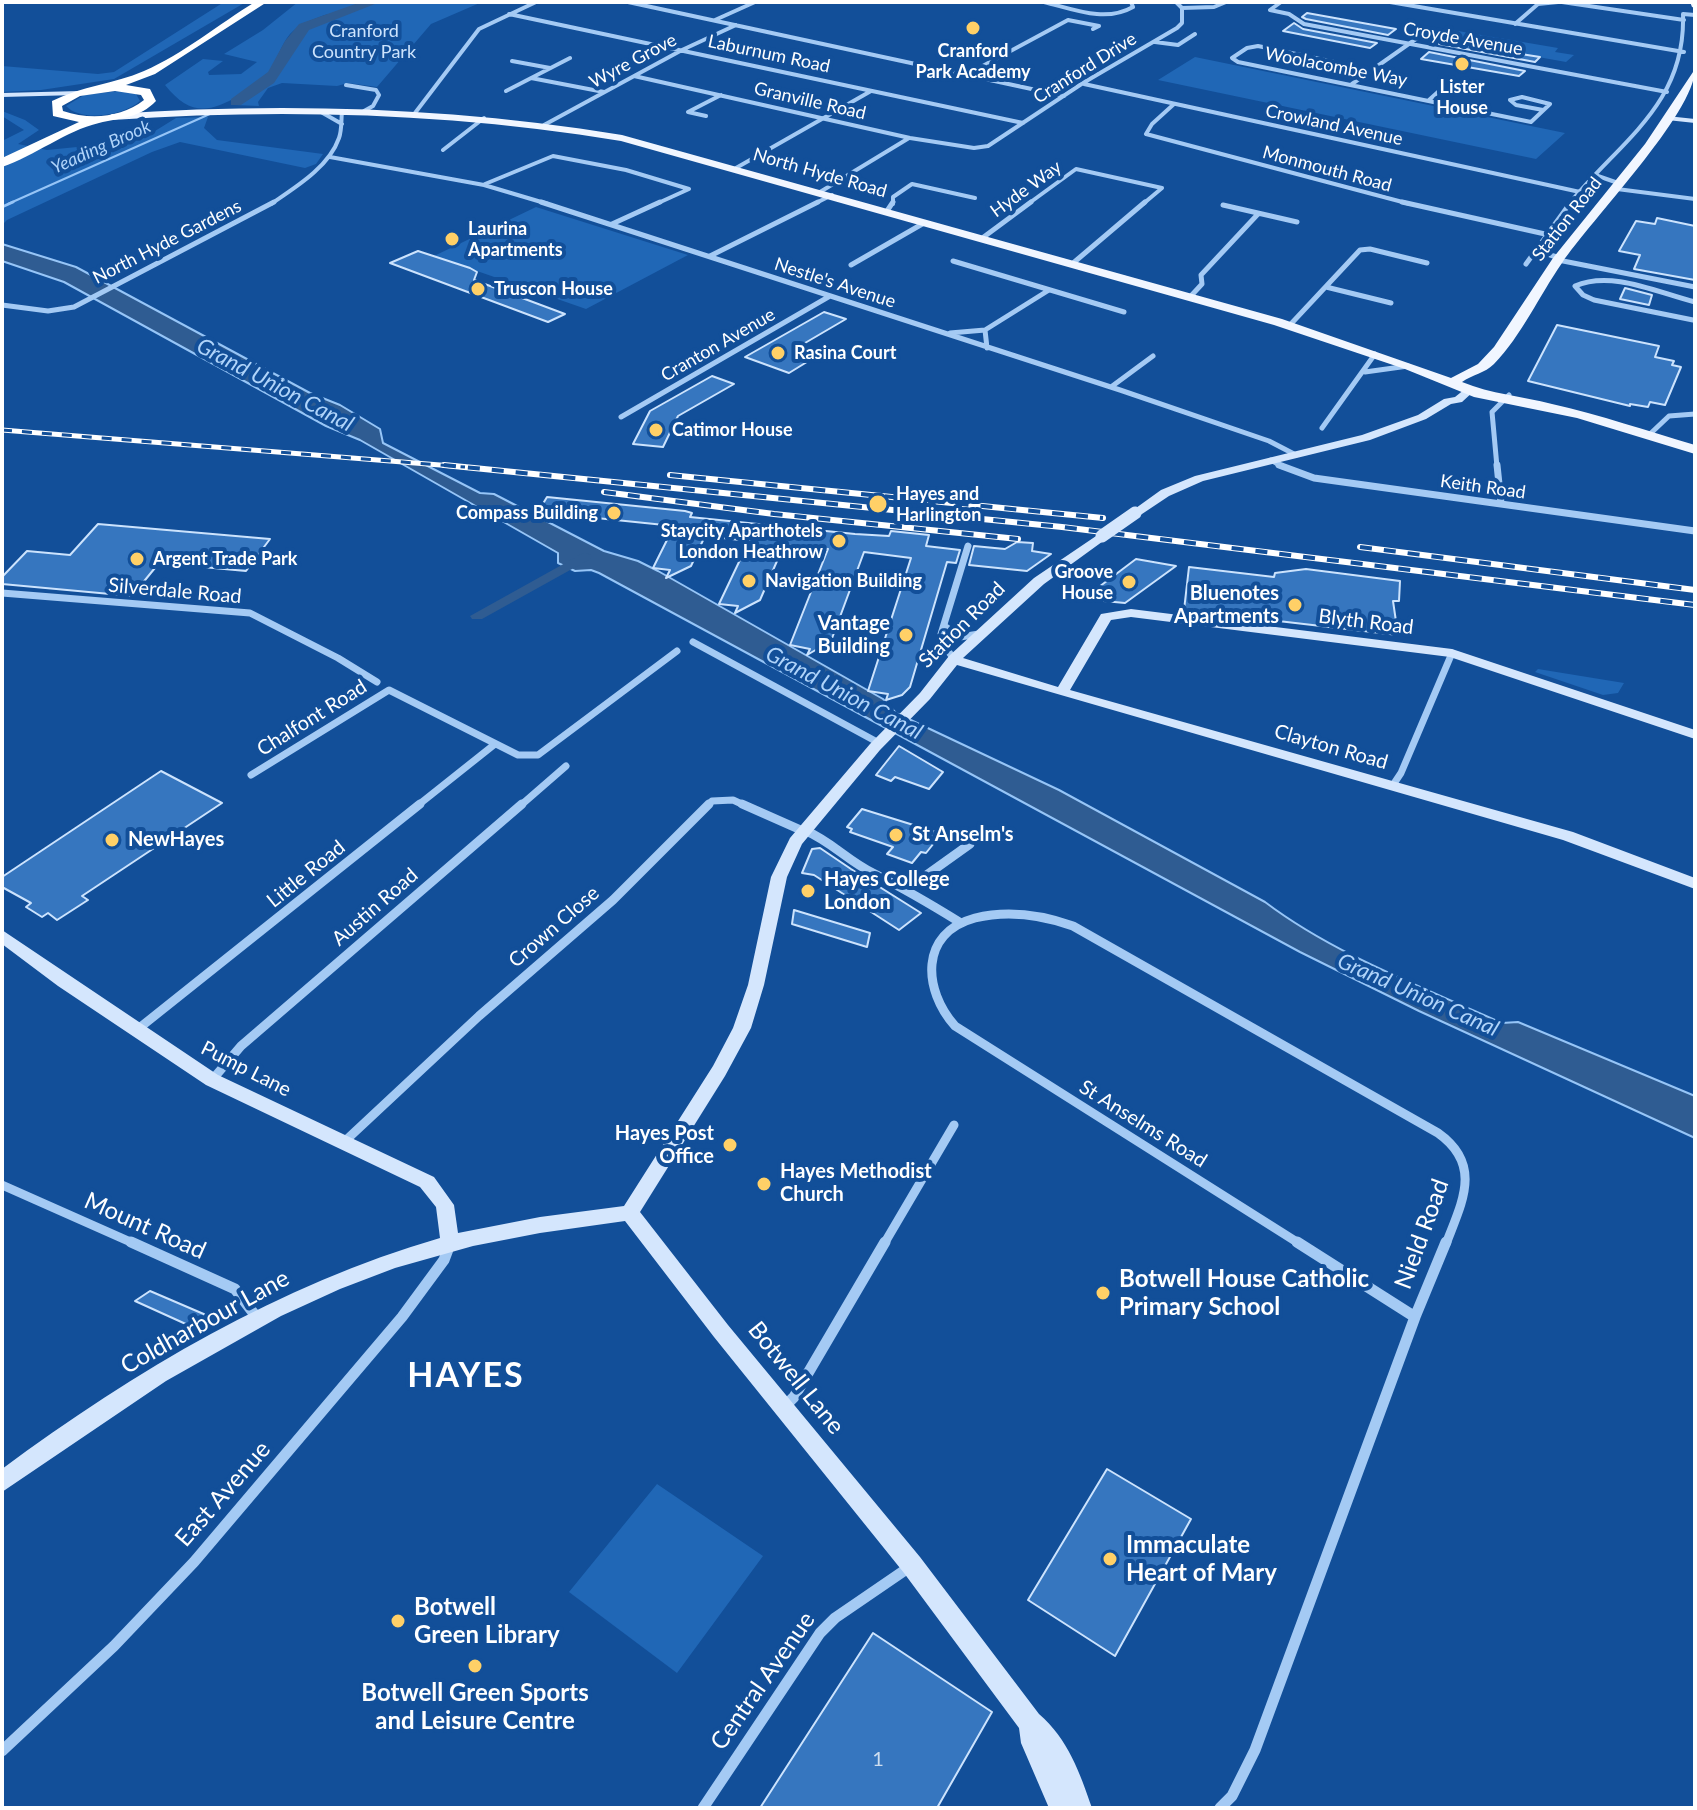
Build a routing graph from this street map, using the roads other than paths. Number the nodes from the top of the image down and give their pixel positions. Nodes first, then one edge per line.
1 (262, 2) edge
2 (274, 2) edge
3 (536, 2) edge
4 (628, 2) edge
5 (755, 2) edge
6 (1044, 2) edge
7 (1131, 2) edge
8 (1176, 2) edge
9 (1226, 2) edge
10 (1281, 2) edge
11 (1390, 2) edge
12 (1429, 2) edge
13 (1560, 2) edge
14 (1182, 8) junction
15 (1423, 8) junction
16 (509, 14) junction
17 (1695, 15) edge
18 (1684, 17) junction
19 (714, 20) junction
20 (1515, 24) junction
21 (737, 25) junction
22 (1093, 29) dead end
23 (1195, 34) dead end
24 (1423, 34) dead end
25 (1153, 42) junction
26 (1409, 44) junction
27 (682, 50) junction
28 (1684, 52) junction
29 (570, 58) dead end
30 (512, 61) dead end
31 (1327, 66) dead end
32 (551, 68) junction
33 (1695, 72) edge
34 (966, 75) junction
35 (634, 76) junction
36 (531, 78) junction
37 (1449, 82) dead end
38 (1083, 83) junction
39 (1352, 84) junction
40 (346, 85) dead end
41 (101, 88) junction
42 (871, 90) junction
43 (506, 91) dead end
44 (604, 92) junction
45 (1667, 92) junction
46 (77, 93) junction
47 (2, 95) edge
48 (148, 95) junction
49 (722, 95) junction
50 (1064, 96) junction
51 (1429, 100) junction
52 (2, 101) edge
53 (1174, 104) junction
54 (49, 108) junction
55 (679, 110) dead end
56 (1543, 110) junction
57 (370, 111) junction
58 (321, 112) junction
59 (342, 112) junction
60 (688, 112) junction
61 (415, 113) junction
62 (193, 114) junction
63 (706, 116) dead end
64 (110, 117) junction
65 (484, 118) junction
66 (1670, 118) junction
67 (824, 119) junction
68 (1695, 121) edge
69 (1023, 123) junction
70 (342, 124) junction
71 (544, 125) junction
72 (910, 138) junction
73 (981, 147) joint
74 (22, 149) junction
75 (443, 150) dead end
76 (2, 156) edge
77 (330, 157) junction
78 (359, 161) junction
79 (2, 163) edge
80 (352, 165) dead end
81 (736, 168) junction
82 (1595, 175) junction
83 (484, 185) junction
84 (1619, 186) junction
85 (1580, 192) junction
86 (826, 193) junction
87 (975, 198) dead end
88 (1695, 199) edge
89 (1223, 205) dead end
90 (887, 211) junction
91 (1258, 214) junction
92 (1297, 222) dead end
93 (924, 223) junction
94 (612, 224) junction
95 (1545, 234) junction
96 (981, 239) junction
97 (1534, 250) junction
98 (710, 256) junction
99 (1559, 259) junction
100 (953, 261) dead end
101 (1427, 263) dead end
102 (1072, 264) junction
103 (1526, 264) dead end
104 (851, 265) dead end
105 (1326, 287) junction
106 (1695, 287) edge
107 (1049, 290) junction
108 (830, 296) junction
109 (1190, 297) junction
110 (1695, 302) edge
111 (1391, 303) dead end
112 (2, 305) edge
113 (1124, 312) dead end
114 (1693, 320) dead end
115 (1289, 326) junction
116 (985, 330) junction
117 (944, 333) junction
118 (987, 348) junction
119 (1375, 354) junction
120 (1153, 356) dead end
121 (1483, 367) junction
122 (1415, 368) junction
123 (1365, 372) junction
124 (1456, 381) junction
125 (1111, 387) junction
126 (1474, 387) junction
127 (1511, 398) junction
128 (1448, 401) junction
129 (1695, 414) edge
130 (621, 417) dead end
131 (1322, 428) dead end
132 (1650, 434) junction
133 (1695, 450) edge
134 (1296, 455) junction
135 (1271, 460) junction
136 (1501, 503) junction
137 (1695, 531) edge
138 (968, 546) dead end
139 (2, 593) edge
140 (944, 626) junction
141 (980, 634) junction
142 (693, 642) dead end
143 (677, 651) dead end
144 (1452, 653) junction
145 (954, 659) junction
146 (377, 682) dead end
147 (1062, 691) junction
148 (1695, 735) edge
149 (883, 738) junction
150 (495, 744) junction
151 (566, 766) dead end
152 (251, 775) dead end
153 (1393, 785) junction
154 (803, 831) junction
155 (970, 844) dead end
156 (1695, 884) edge
157 (907, 889) junction
158 (961, 923) junction
159 (2, 936) edge
160 (137, 1030) junction
161 (212, 1080) junction
162 (954, 1125) dead end
163 (344, 1142) junction
164 (2, 1185) edge
165 (630, 1213) junction
166 (450, 1243) junction
167 (1415, 1317) junction
168 (258, 1319) junction
169 (783, 1407) junction
170 (2, 1482) edge
171 (912, 1565) junction
172 (1030, 1723) junction
173 (2, 1751) edge
174 (703, 1808) edge
175 (1062, 1808) edge
176 (1079, 1808) edge
177 (1220, 1808) edge

1 - 41 highway
2 - 48 highway
3 - 16 street
4 - 19 street
5 - 19 street
6 - 7 street
8 - 14 street
9 - 14 street
10 - 26 street, Croyde Avenue
11 - 15 street
12 - 15 street
13 - 18 street
13 - 20 street
14 - 25 street, Cranford Drive
15 - 20 street
16 - 27 street, Laburnum Road
16 - 61 street
17 - 18 street
18 - 28 street
19 - 21 street
20 - 28 street
21 - 27 street, Wyre Grove
21 - 34 street
22 - 34 street
23 - 25 street
24 - 26 street
25 - 38 street, Cranford Drive
26 - 39 street
26 - 45 street, Croyde Avenue
27 - 35 street, Wyre Grove
27 - 42 street, Laburnum Road
28 - 45 street
29 - 32 street
30 - 32 street
31 - 39 street, Woolacombe Way
32 - 36 street
33 - 66 main road, Station Road
34 - 50 street
35 - 44 street, Wyre Grove
35 - 49 street, Granville Road
36 - 43 street
36 - 44 street
37 - 51 street
38 - 50 street, Cranford Drive
38 - 53 street, Crowland Avenue
39 - 51 street, Woolacombe Way
40 - 57 street
41 - 46 highway
41 - 48 highway
42 - 67 street
42 - 69 street, Laburnum Road
44 - 71 street, Wyre Grove
45 - 82 street
46 - 47 street
46 - 54 highway
48 - 62 main road, North Hyde Road
48 - 64 highway
49 - 60 street
49 - 67 street, Granville Road
50 - 69 street, Cranford Drive
51 - 56 street, Woolacombe Way
52 - 54 street
53 - 85 street, Crowland Avenue
53 - 95 street, Monmouth Road
54 - 64 highway
54 - 74 highway
55 - 60 street
56 - 56 street
57 - 59 main road, North Hyde Road
57 - 61 main road, North Hyde Road
57 - 70 street
58 - 59 main road, North Hyde Road
58 - 62 main road, North Hyde Road
58 - 70 street
59 - 70 street, North Hyde Gardens
60 - 63 street
61 - 65 main road, North Hyde Road
62 - 64 main road, North Hyde Road
64 - 74 highway
65 - 71 main road, North Hyde Road
65 - 75 street
66 - 68 street
66 - 84 main road, Station Road
67 - 72 street, Granville Road
67 - 81 street
69 - 73 street, Cranford Drive
70 - 77 street, North Hyde Gardens
71 - 81 main road, North Hyde Road
72 - 73 street, Granville Road
72 - 86 street
74 - 76 highway
74 - 79 highway
77 - 78 street, Nestle's Avenue
77 - 112 street, North Hyde Gardens
78 - 80 street
78 - 83 street, Nestle's Avenue
81 - 86 main road, North Hyde Road
82 - 84 street
82 - 85 street
83 - 94 street, Nestle's Avenue
83 - 94 street
84 - 88 street
84 - 99 main road, Station Road
85 - 95 street
86 - 90 main road, North Hyde Road
86 - 98 street
87 - 90 street
89 - 91 street
90 - 93 main road, North Hyde Road
91 - 92 street
91 - 109 street
93 - 96 main road, North Hyde Road
93 - 104 street
94 - 98 street, Nestle's Avenue
95 - 97 street
96 - 102 main road, North Hyde Road
96 - 102 street, Hyde Way
97 - 99 street
97 - 103 street
98 - 108 street, Nestle's Avenue
99 - 106 street
99 - 121 main road, Station Road
100 - 107 street
101 - 105 street
102 - 109 main road, North Hyde Road
105 - 111 street
105 - 115 street
107 - 113 street
107 - 116 street
108 - 117 street, Nestle's Avenue
108 - 130 street, Cranton Avenue
109 - 115 main road, North Hyde Road
110 - 114 street
115 - 119 main road, North Hyde Road
116 - 117 street
116 - 118 street
117 - 118 street, Nestle's Avenue
118 - 125 street, Nestle's Avenue
119 - 122 main road, North Hyde Road
119 - 123 street
120 - 125 street
121 - 124 main road
121 - 126 main road, Station Road
122 - 123 street
122 - 124 main road, North Hyde Road
123 - 131 street
124 - 126 main road, North Hyde Road
124 - 128 street
125 - 134 street, Nestle's Avenue
126 - 127 main road, North Hyde Road
126 - 128 street, Station Road
127 - 132 main road, North Hyde Road
127 - 136 street
128 - 134 street, Station Road
129 - 132 street
132 - 133 main road, North Hyde Road
134 - 135 street, Station Road
135 - 136 street, Keith Road
135 - 141 street, Station Road, bridge
136 - 137 street, Keith Road
138 - 140 street
139 - 146 street, Silverdale Road
140 - 141 street
140 - 145 street
141 - 145 street, Station Road
142 - 149 street
143 - 150 street
144 - 147 street, Blyth Road
144 - 148 street, Blyth Road
144 - 153 street
145 - 147 street, Clayton Road
145 - 149 street, Station Road
147 - 153 street, Clayton Road
149 - 154 street, Station Road
150 - 152 street, Chalfont Road
150 - 160 street, Little Road
151 - 161 street, Austin Road
153 - 156 street, Clayton Road
154 - 157 street, Crown Close
154 - 163 street, Crown Close
154 - 165 street, Station Road
155 - 157 street
157 - 158 street, Crown Close
158 - 167 street, St Anselms Road
158 - 167 street, Nield Road
159 - 160 street, Pump Lane
160 - 161 street, Pump Lane
161 - 163 street, Pump Lane
162 - 169 street
163 - 166 street, Pump Lane
164 - 168 street, Mount Road
165 - 166 street
165 - 169 street, Botwell Lane
166 - 168 street, Coldharbour Lane
166 - 173 street, East Avenue
167 - 177 street, Nield Road
168 - 170 street, Coldharbour Lane
169 - 171 street, Botwell Lane
171 - 172 street, Botwell Lane
171 - 174 street, Central Avenue
172 - 175 street, Botwell Lane
172 - 176 street, Botwell Lane

